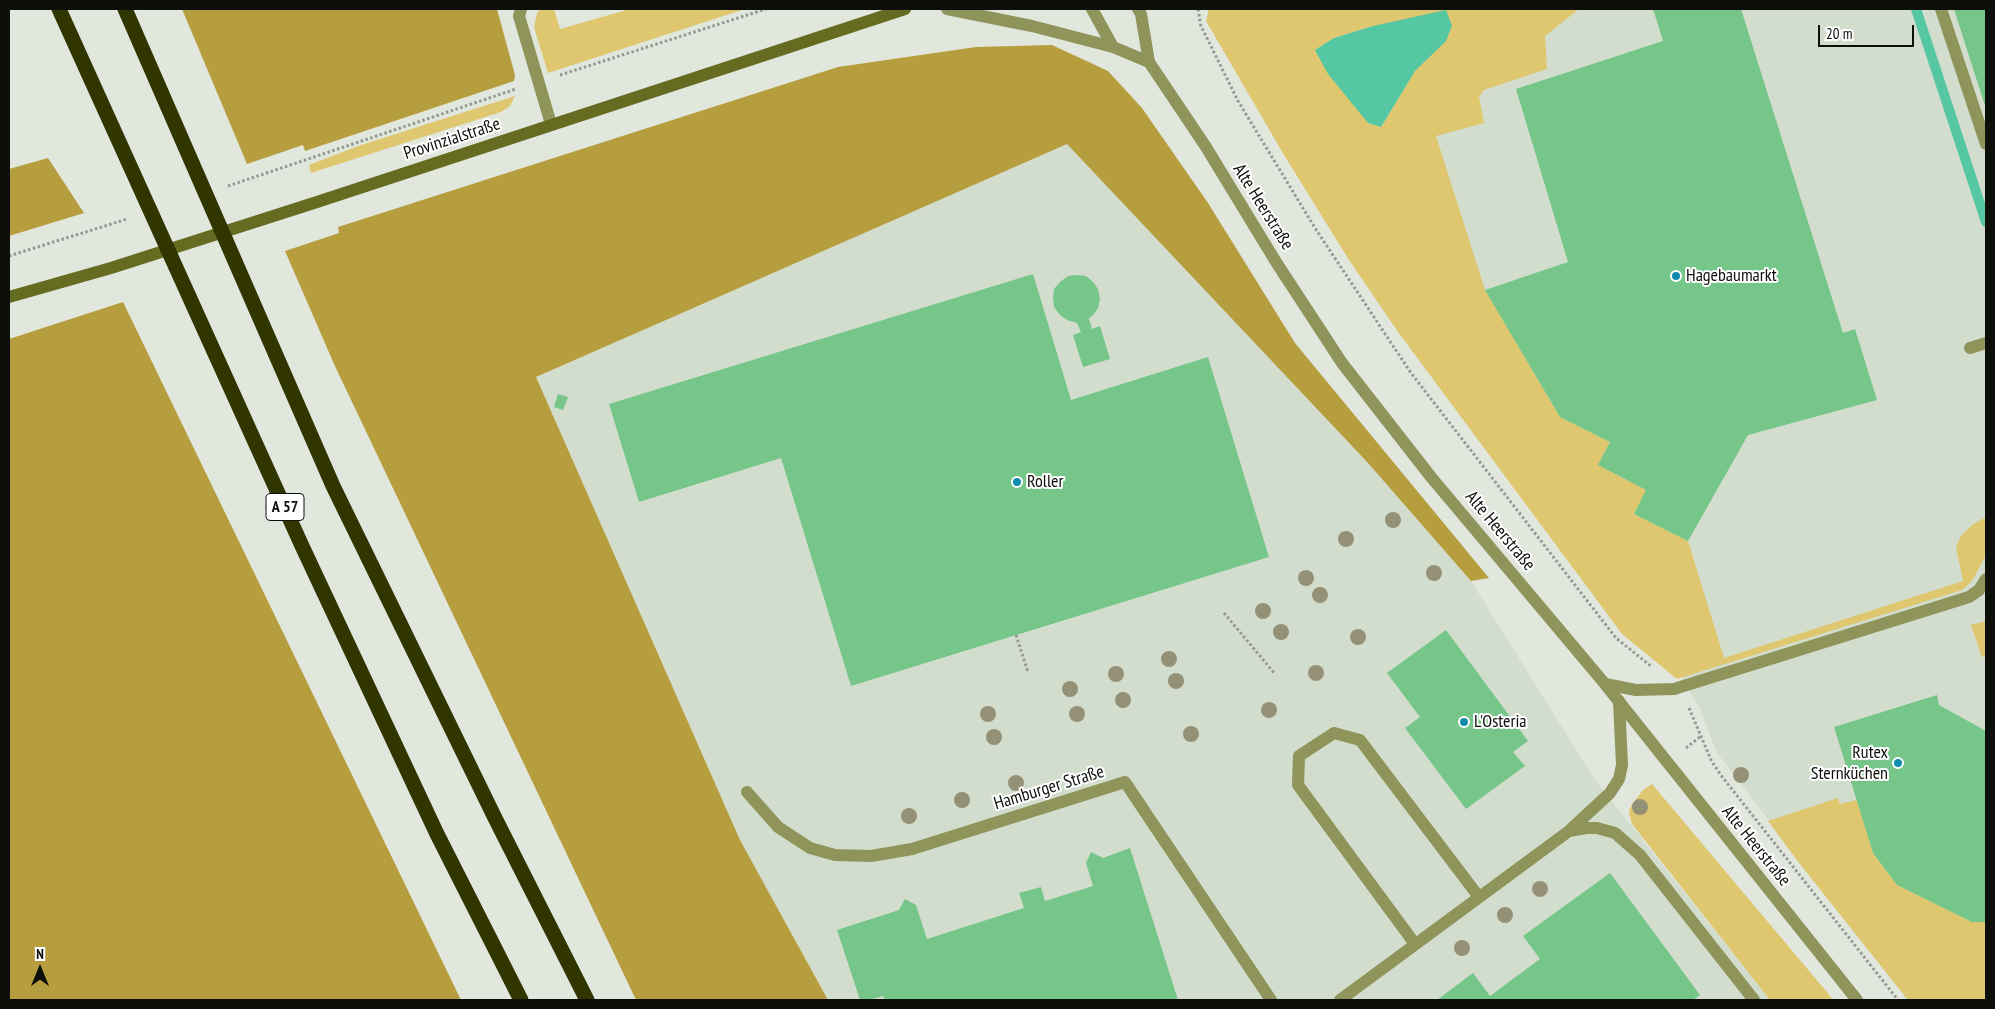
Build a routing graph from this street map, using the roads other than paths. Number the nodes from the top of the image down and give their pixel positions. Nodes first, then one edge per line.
1 (59, 9) edge
2 (124, 9) edge
3 (521, 9) edge
4 (906, 9) edge
5 (947, 9) edge
6 (1092, 9) edge
7 (1138, 9) edge
8 (1941, 9) edge
9 (1113, 47) junction
10 (1149, 62) junction
11 (551, 124) junction
12 (1986, 144) edge
13 (9, 297) edge
14 (1986, 343) edge
15 (1970, 348) dead end
16 (1986, 579) edge
17 (1605, 684) junction
18 (1619, 701) junction
19 (747, 792) dead end
20 (1569, 831) junction
21 (1479, 898) junction
22 (1415, 944) junction
23 (521, 1000) edge
24 (587, 1000) edge
25 (1271, 1000) edge
26 (1340, 1000) edge
27 (1754, 1000) edge
28 (1857, 1000) edge

1 - 23 highway, A 57
2 - 24 highway
3 - 11 street
4 - 11 main road, Provinzialstraße
5 - 9 street
6 - 9 street
7 - 10 street, Alte Heerstraße
8 - 12 street
9 - 10 street
10 - 17 street, Alte Heerstraße
11 - 13 main road, Provinzialstraße
14 - 15 street
16 - 17 street
17 - 18 street, Alte Heerstraße
18 - 20 street
18 - 28 street, Alte Heerstraße
19 - 25 street, Hamburger Straße
20 - 21 street
20 - 27 street
21 - 22 street
21 - 22 street
22 - 26 street

